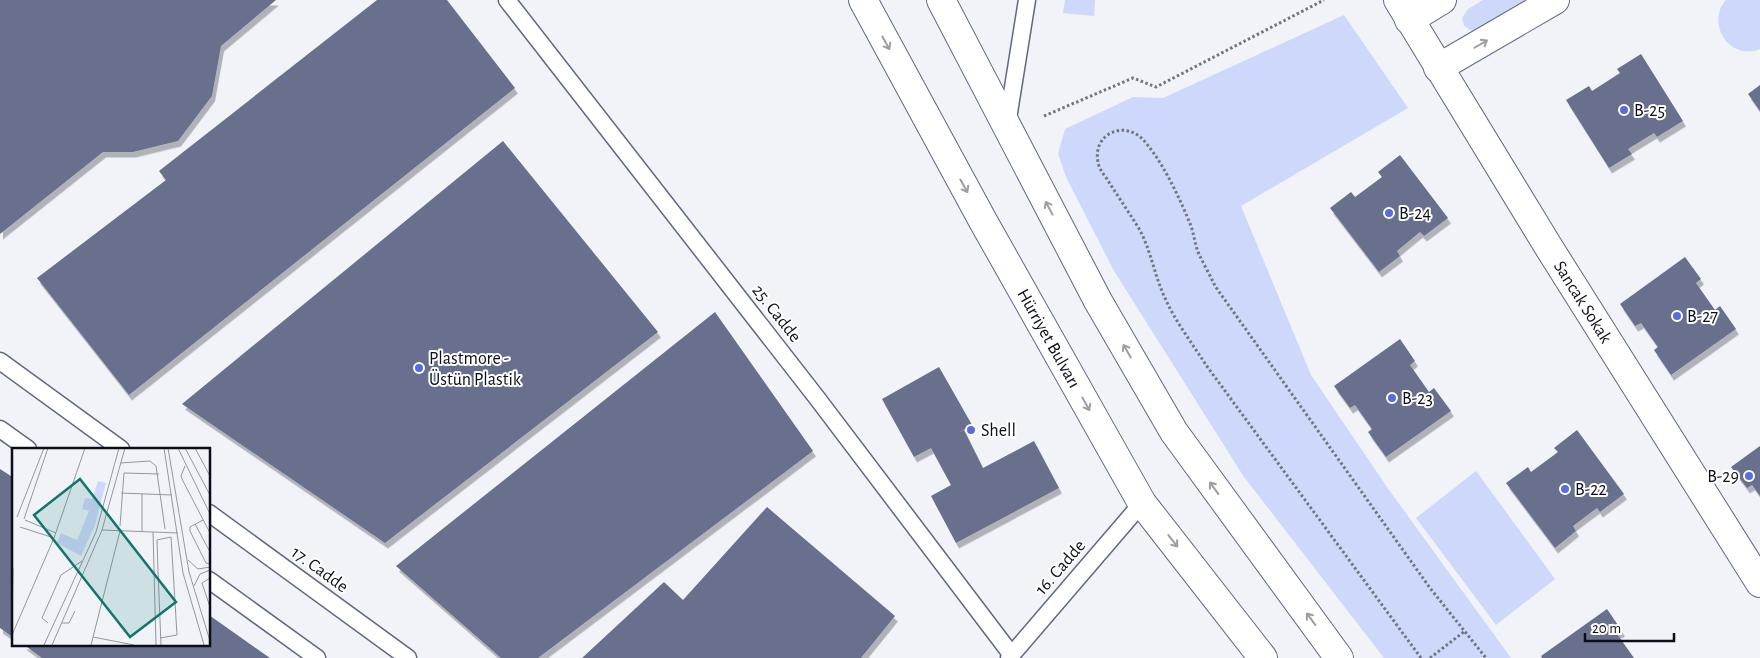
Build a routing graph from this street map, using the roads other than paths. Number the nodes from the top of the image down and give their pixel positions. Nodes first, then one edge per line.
1 (506, 0) edge
2 (863, 0) edge
3 (941, 0) edge
4 (1027, 0) edge
5 (1442, 0) edge
6 (1555, 0) edge
7 (1404, 10) edge
8 (1438, 68) junction
9 (1007, 127) junction
10 (0, 361) edge
11 (0, 429) edge
12 (27, 448) edge
13 (120, 448) edge
14 (1142, 503) junction
15 (210, 514) edge
16 (210, 581) edge
17 (1760, 582) edge
18 (1010, 656) edge
19 (317, 658) edge
20 (408, 658) edge
21 (1263, 658) edge
22 (1340, 658) edge

1 - 18 lane, 25. Cadde
2 -> 14 main road, Hürriyet Bulvarı
3 - 9 main road
4 - 9 lane
5 - 7 main road
8 -> 6 main road
7 - 8 main road, Sancak Sokak
8 - 17 main road, Sancak Sokak
22 -> 9 main road
10 - 13 lane
11 - 12 lane
14 - 18 lane, 16. Cadde
14 -> 21 main road, Hürriyet Bulvarı
15 - 20 lane, 17. Cadde
16 - 19 lane

